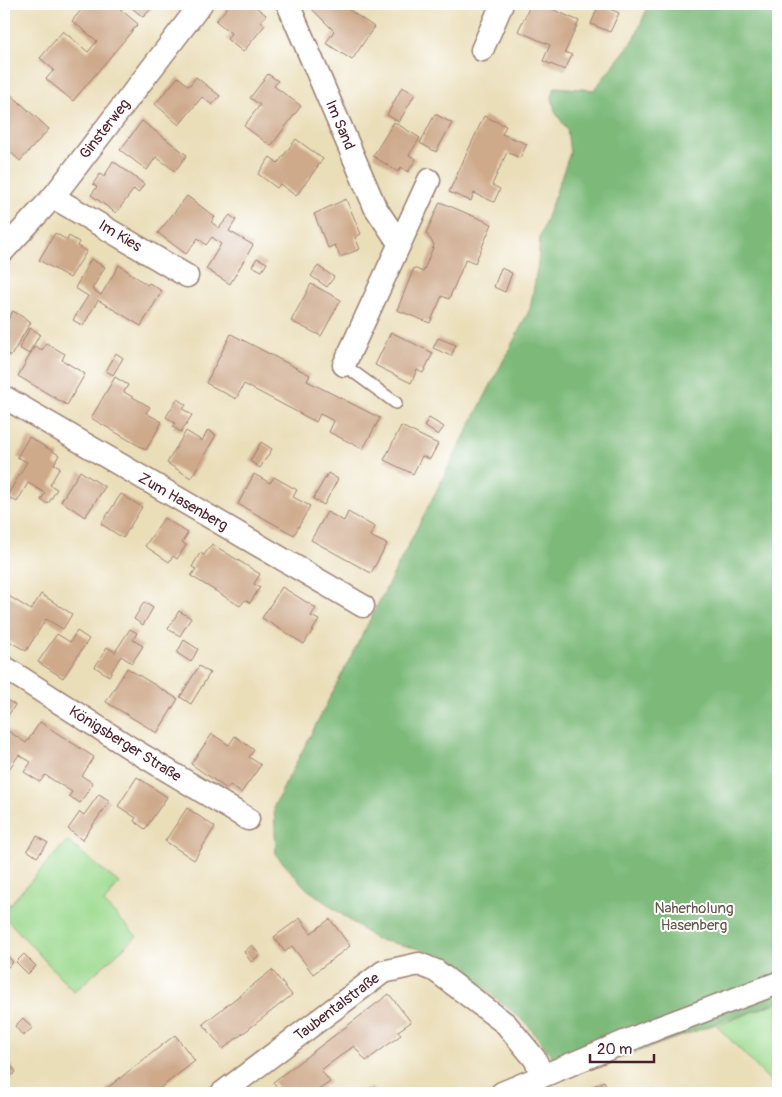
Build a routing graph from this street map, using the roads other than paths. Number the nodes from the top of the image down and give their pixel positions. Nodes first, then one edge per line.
1 (201, 4) edge
2 (288, 4) edge
3 (502, 4) edge
4 (482, 50) dead end
5 (430, 180) dead end
6 (53, 196) junction
7 (399, 243) junction
8 (4, 250) edge
9 (187, 276) dead end
10 (344, 365) joint
11 (4, 397) edge
12 (396, 403) dead end
13 (362, 606) dead end
14 (4, 667) edge
15 (248, 819) dead end
16 (778, 983) edge
17 (542, 1075) junction
18 (510, 1091) edge
19 (222, 1093) edge

1 - 6 street, Ginsterweg
2 - 7 street, Im Sand
3 - 4 street
5 - 7 street
6 - 8 street, Ginsterweg
6 - 9 street, Im Kies
7 - 10 street
10 - 12 lane
11 - 13 street, Zum Hasenberg
14 - 15 street, Königsberger Straße
16 - 17 street
17 - 18 street
17 - 19 street, Taubentalstraße

